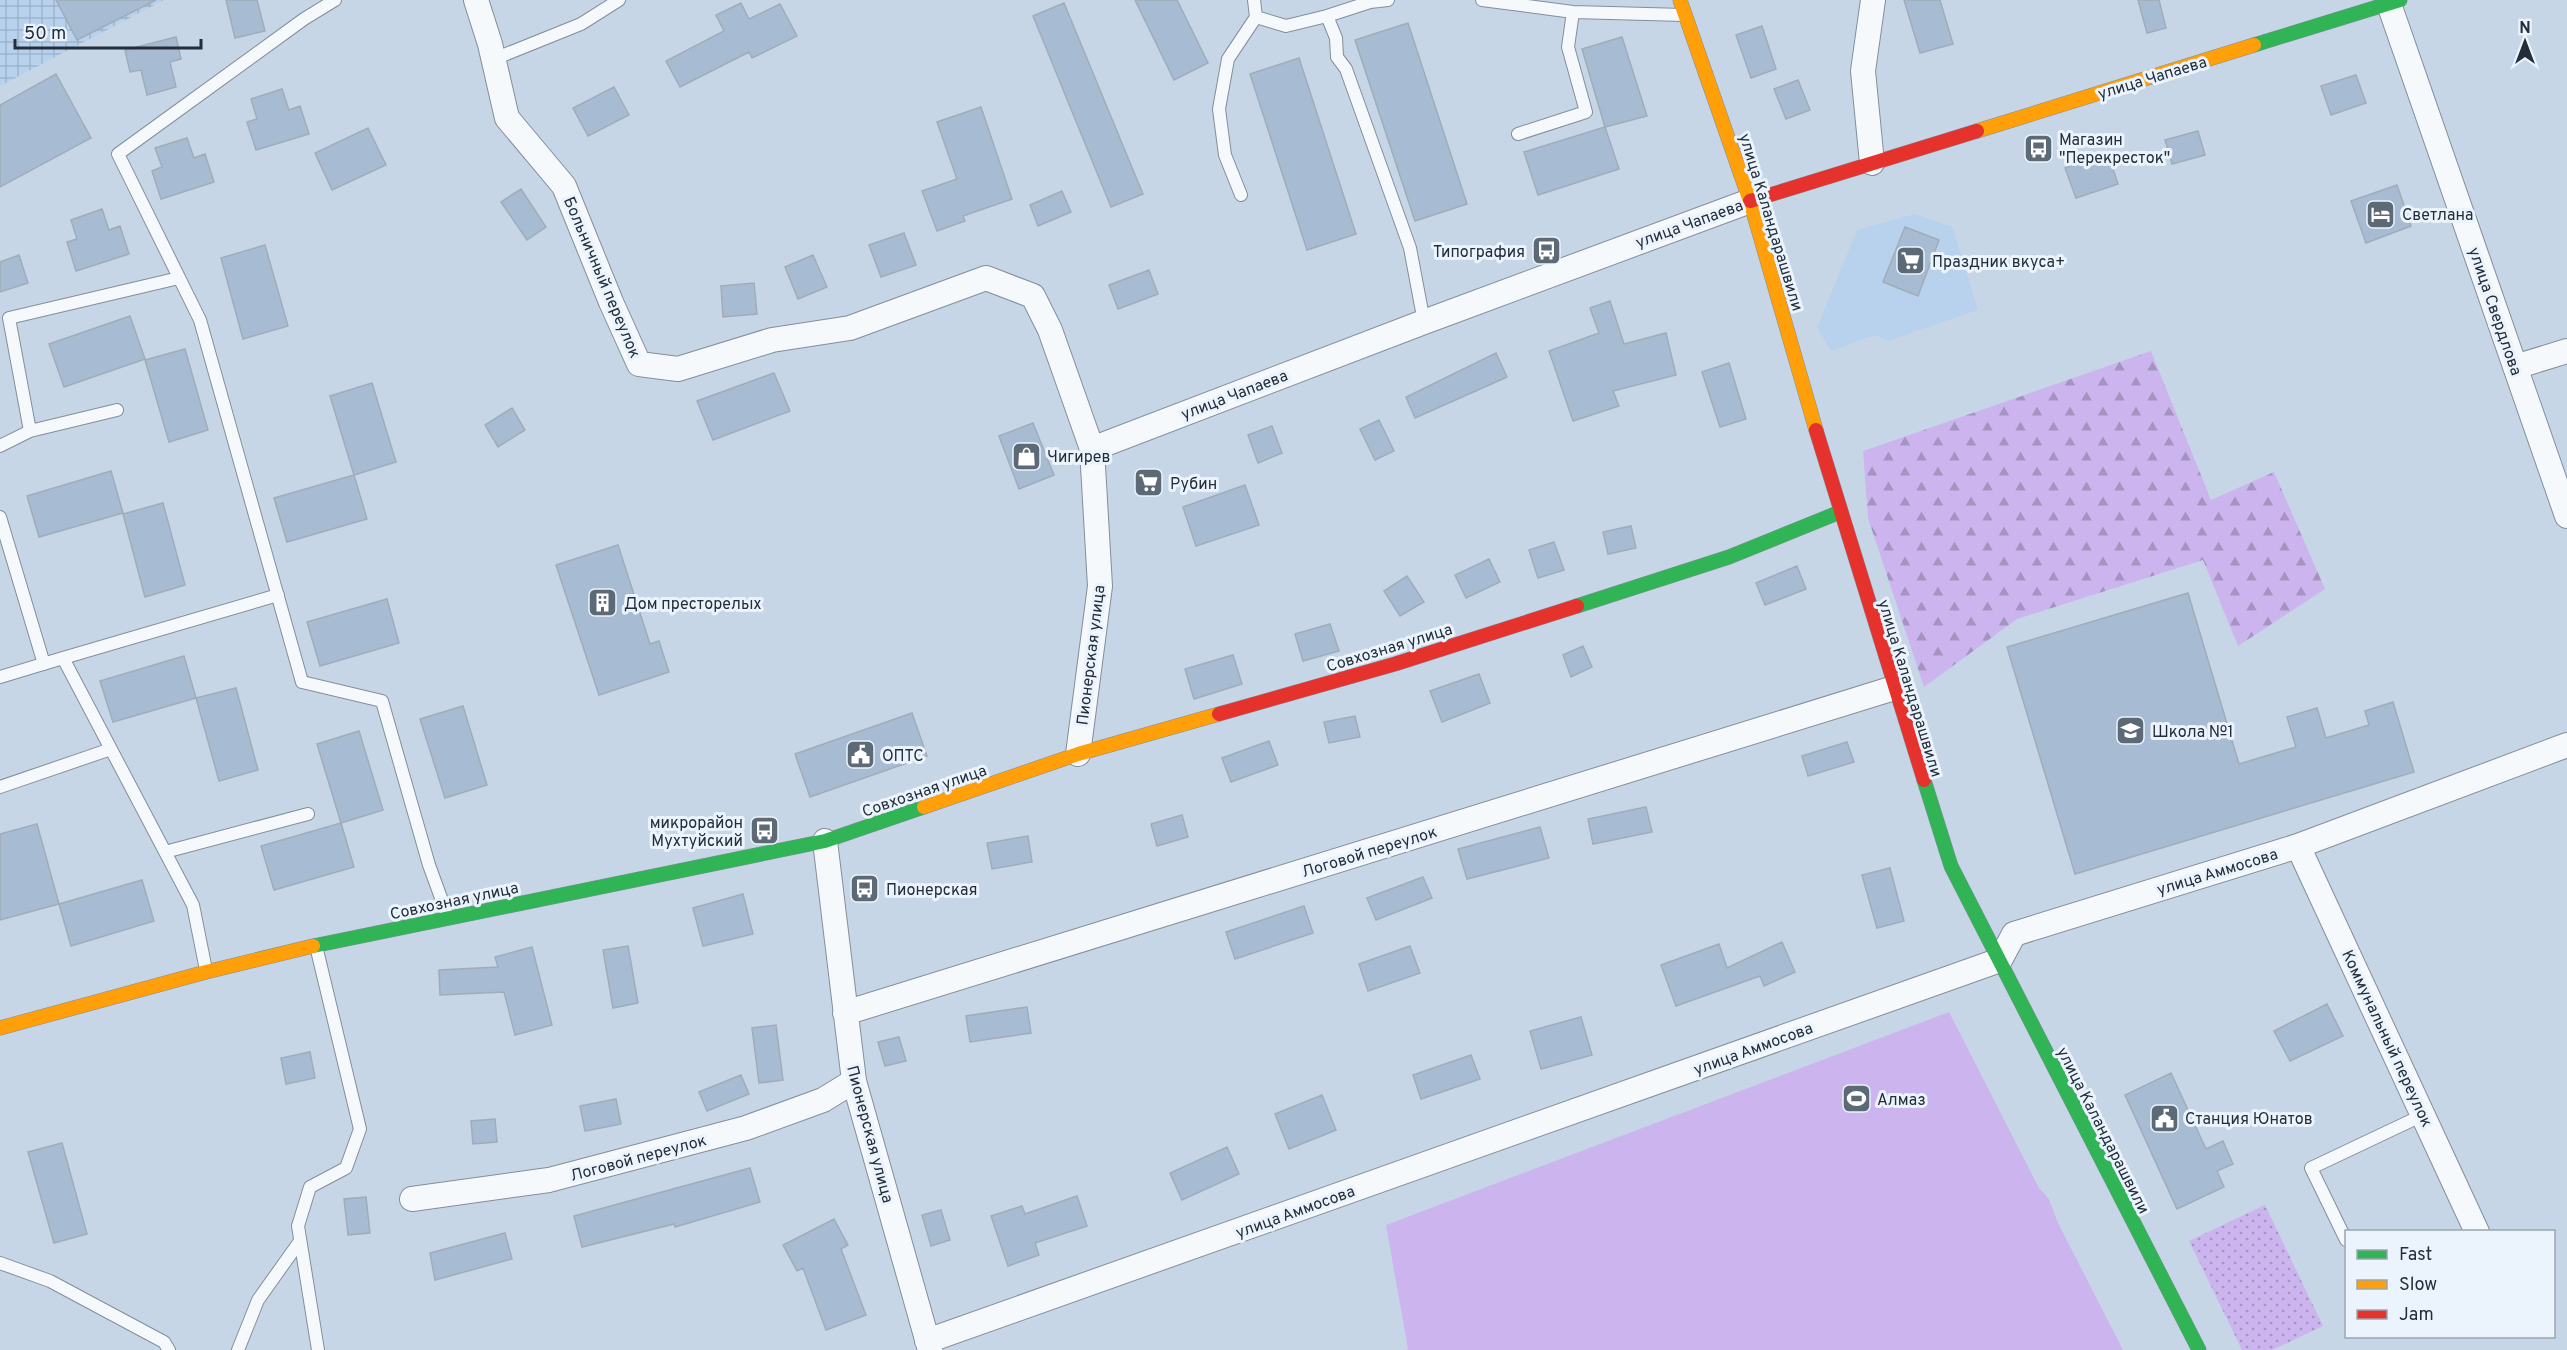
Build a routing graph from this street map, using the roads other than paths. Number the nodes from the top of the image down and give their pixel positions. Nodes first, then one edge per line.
1 (335, 0) edge
2 (476, 0) edge
3 (619, 0) edge
4 (1254, 0) edge
5 (1388, 0) edge
6 (1482, 0) edge
7 (1680, 0) edge
8 (1873, 0) edge
9 (2394, 2) edge
10 (1573, 12) junction
11 (1685, 15) junction
12 (1256, 16) junction
13 (1327, 16) junction
14 (494, 59) junction
15 (1518, 134) dead end
16 (1872, 163) junction
17 (1241, 195) dead end
18 (1750, 201) junction
19 (179, 278) junction
20 (5, 320) edge
21 (1424, 322) junction
22 (2567, 351) edge
23 (2515, 367) junction
24 (117, 410) dead end
25 (30, 431) junction
26 (0, 446) edge
27 (1092, 449) junction
28 (1840, 512) junction
29 (2567, 516) edge
30 (0, 517) edge
31 (278, 595) junction
32 (63, 658) junction
33 (44, 664) junction
34 (0, 677) edge
35 (1894, 688) junction
36 (2567, 745) edge
37 (111, 749) junction
38 (1078, 754) junction
39 (0, 787) edge
40 (308, 814) dead end
41 (825, 841) junction
42 (2298, 846) junction
43 (165, 852) junction
44 (448, 918) junction
45 (316, 945) junction
46 (2000, 960) junction
47 (206, 972) junction
48 (845, 1013) junction
49 (0, 1028) edge
50 (854, 1081) junction
51 (2423, 1115) junction
52 (412, 1199) dead end
53 (2476, 1230) edge
54 (2345, 1238) edge
55 (300, 1241) junction
56 (0, 1263) edge
57 (929, 1346) edge
58 (169, 1350) edge
59 (238, 1350) edge
60 (318, 1350) edge
61 (2199, 1350) edge

1 - 19 lane
2 - 14 street, Больничный переулок
3 - 14 lane
4 - 12 lane
5 - 13 lane
6 - 10 lane
7 - 11 main road, улица Каландарашвили
8 - 16 street
9 - 16 main road, улица Чапаева
9 - 23 street, улица Свердлова
10 - 11 lane
10 - 15 lane
11 - 18 main road, улица Каландарашвили
12 - 13 lane
12 - 17 lane
13 - 21 lane
14 - 27 street, Больничный переулок
16 - 18 main road, улица Чапаева
18 - 21 street, улица Чапаева
18 - 28 main road, улица Каландарашвили
19 - 20 lane
19 - 31 lane
20 - 25 lane
21 - 27 street, улица Чапаева
22 - 23 street
23 - 29 street, улица Свердлова
24 - 25 lane
25 - 26 lane
27 - 38 street, Пионерская улица
28 - 35 main road, улица Каландарашвили
28 - 38 main road, Совхозная улица
30 - 33 lane
31 - 32 lane
31 - 44 lane
32 - 33 lane
32 - 37 lane
33 - 34 lane
35 - 46 main road, улица Каландарашвили
35 - 48 street, Логовой переулок
36 - 42 street, улица Аммосова
37 - 39 lane
37 - 43 lane
38 - 41 main road, Совхозная улица
40 - 43 lane
41 - 44 main road, Совхозная улица
41 - 48 street, Пионерская улица
42 - 46 street, улица Аммосова
42 - 51 street, Коммунальный переулок
43 - 47 lane
44 - 45 main road, Совхозная улица
45 - 47 main road, Совхозная улица
45 - 55 lane
46 - 57 street, улица Аммосова
46 - 61 main road, улица Каландарашвили
47 - 49 main road, Совхозная улица
48 - 50 street, Пионерская улица
50 - 52 street, Логовой переулок
50 - 57 street, Пионерская улица
51 - 53 street, Коммунальный переулок
51 - 54 lane
55 - 59 lane
55 - 60 lane
56 - 58 lane

